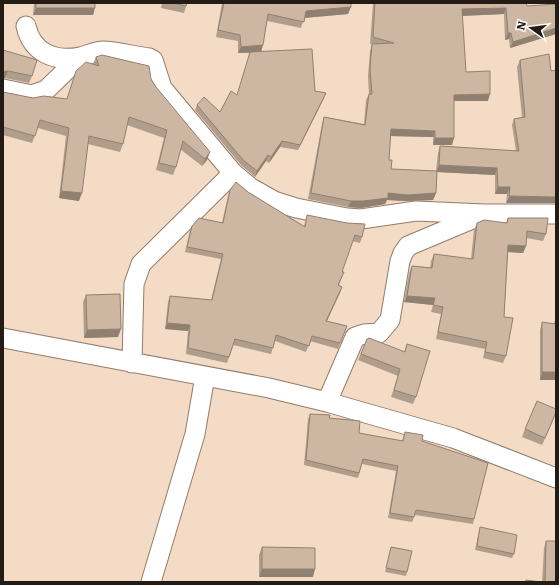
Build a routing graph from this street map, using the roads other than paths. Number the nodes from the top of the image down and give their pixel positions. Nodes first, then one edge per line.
1 (26, 26) dead end
2 (80, 57) junction
3 (3, 89) edge
4 (233, 173) junction
5 (484, 214) junction
6 (556, 214) edge
7 (3, 338) edge
8 (132, 363) junction
9 (205, 376) junction
10 (326, 402) junction
11 (556, 478) edge
12 (151, 582) edge

1 - 2 street
2 - 3 street
2 - 4 street
4 - 5 street
4 - 8 street
5 - 6 street
5 - 10 street
7 - 8 street
8 - 9 street
9 - 10 street
9 - 12 street
10 - 11 street

